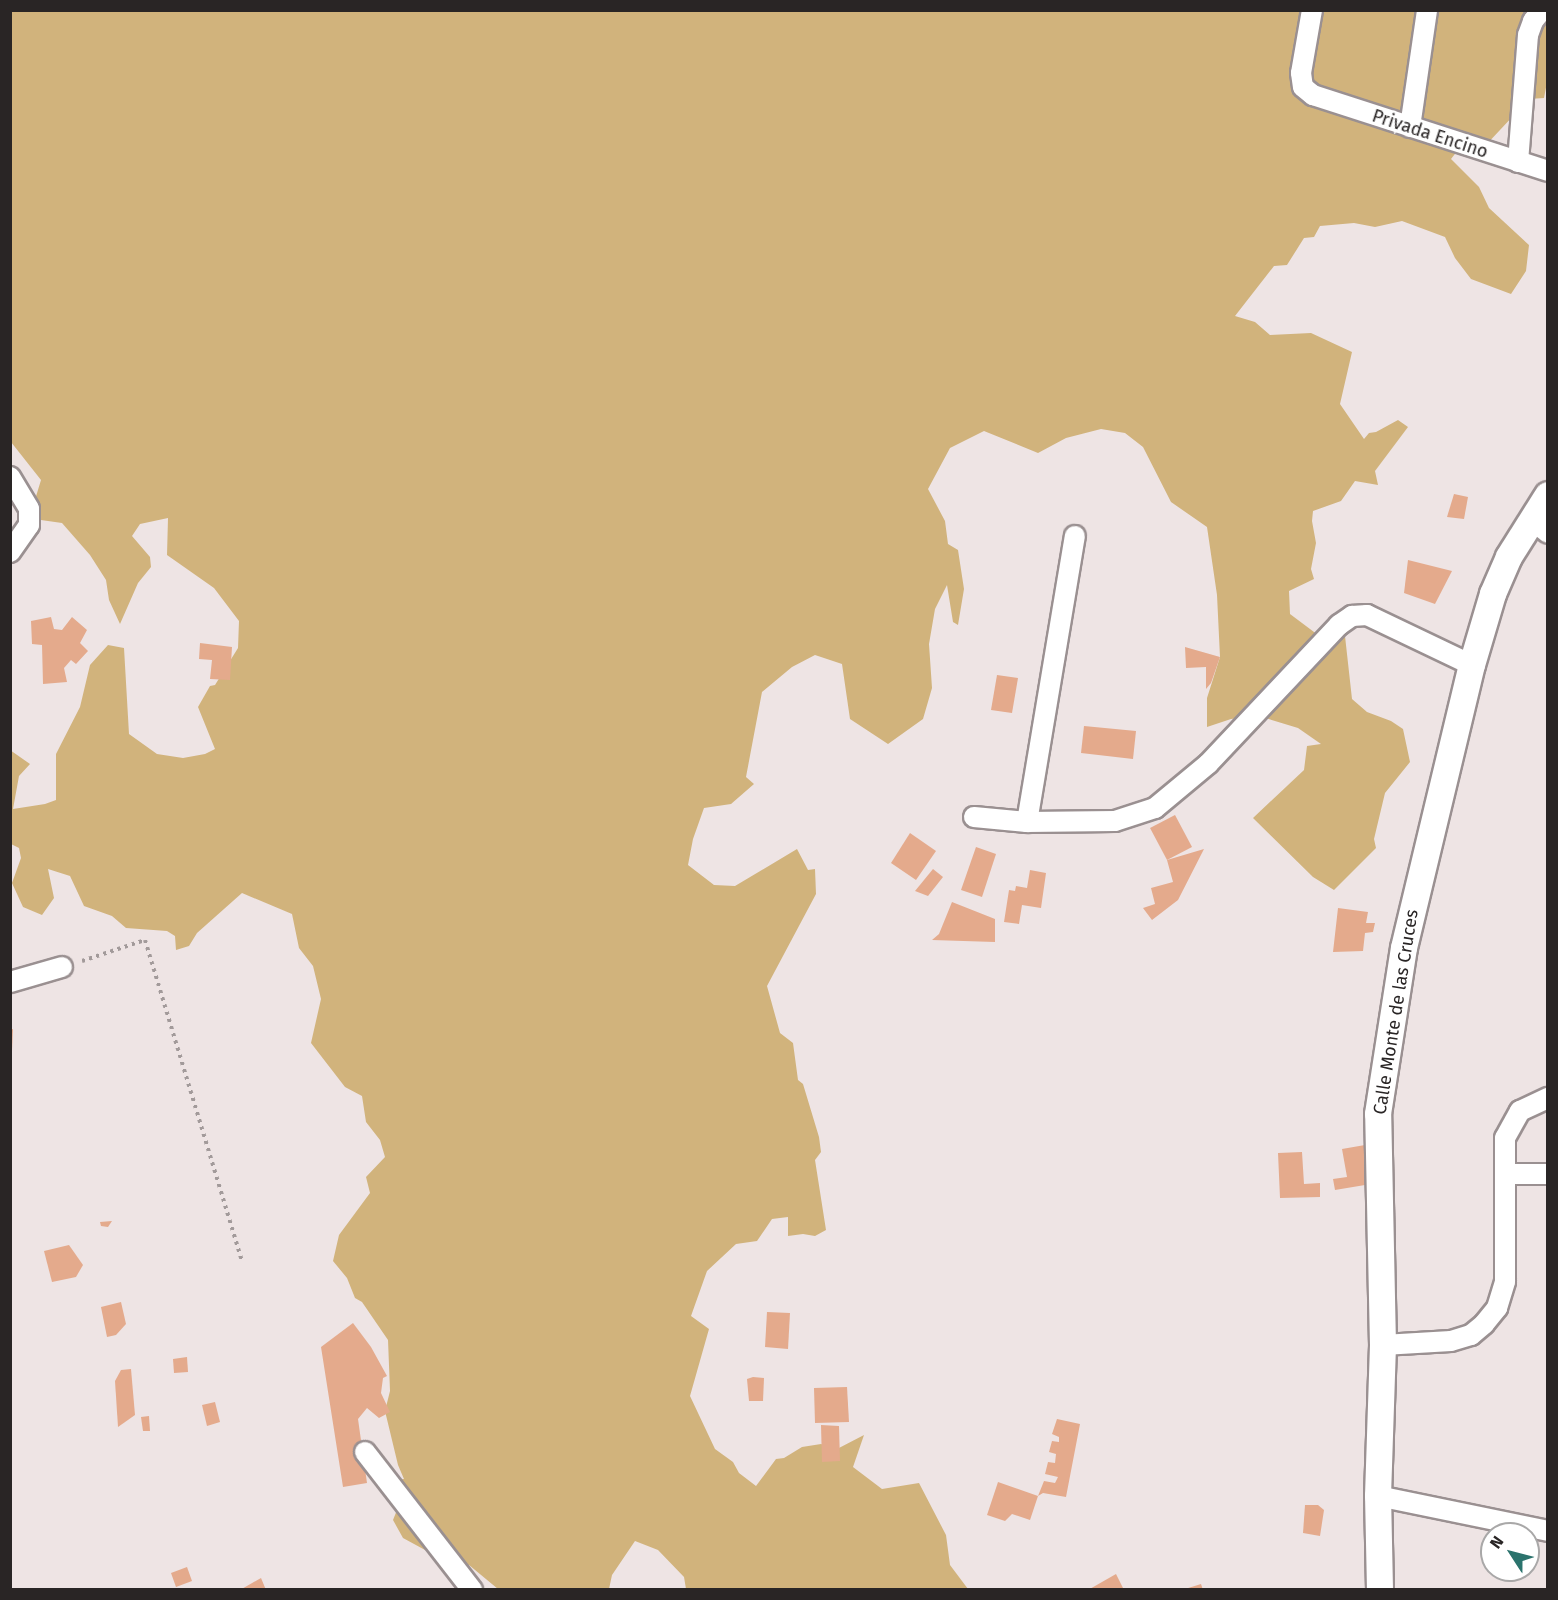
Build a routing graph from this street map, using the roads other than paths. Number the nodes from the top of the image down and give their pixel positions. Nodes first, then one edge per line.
1 (1312, 10) edge
2 (1427, 10) edge
3 (1542, 10) edge
4 (1410, 128) junction
5 (1518, 162) junction
6 (1548, 171) edge
7 (10, 477) edge
8 (1548, 495) edge
9 (1539, 526) edge
10 (1075, 536) dead end
11 (10, 552) edge
12 (1472, 665) junction
13 (974, 817) dead end
14 (1028, 822) junction
15 (62, 967) road end
16 (10, 982) edge
17 (1548, 1098) edge
18 (1505, 1174) junction
19 (1548, 1174) edge
20 (1383, 1345) junction
21 (364, 1452) dead end
22 (1378, 1496) junction
23 (1548, 1531) edge
24 (472, 1590) edge
25 (1380, 1590) edge

1 - 4 street, Privada Encino
2 - 4 street
3 - 5 street
4 - 5 street, Privada Encino
5 - 6 street, Privada Encino
7 - 11 street
8 - 9 street, Calle Monte de las Cruces
9 - 12 street, Calle Monte de las Cruces
10 - 14 street
12 - 14 street
12 - 20 street, Calle Monte de las Cruces
13 - 14 street
15 - 16 street
17 - 18 street
18 - 19 street
18 - 20 street
20 - 22 street, Calle Monte de las Cruces
21 - 24 street
22 - 23 street
22 - 25 street, Calle Monte de las Cruces

